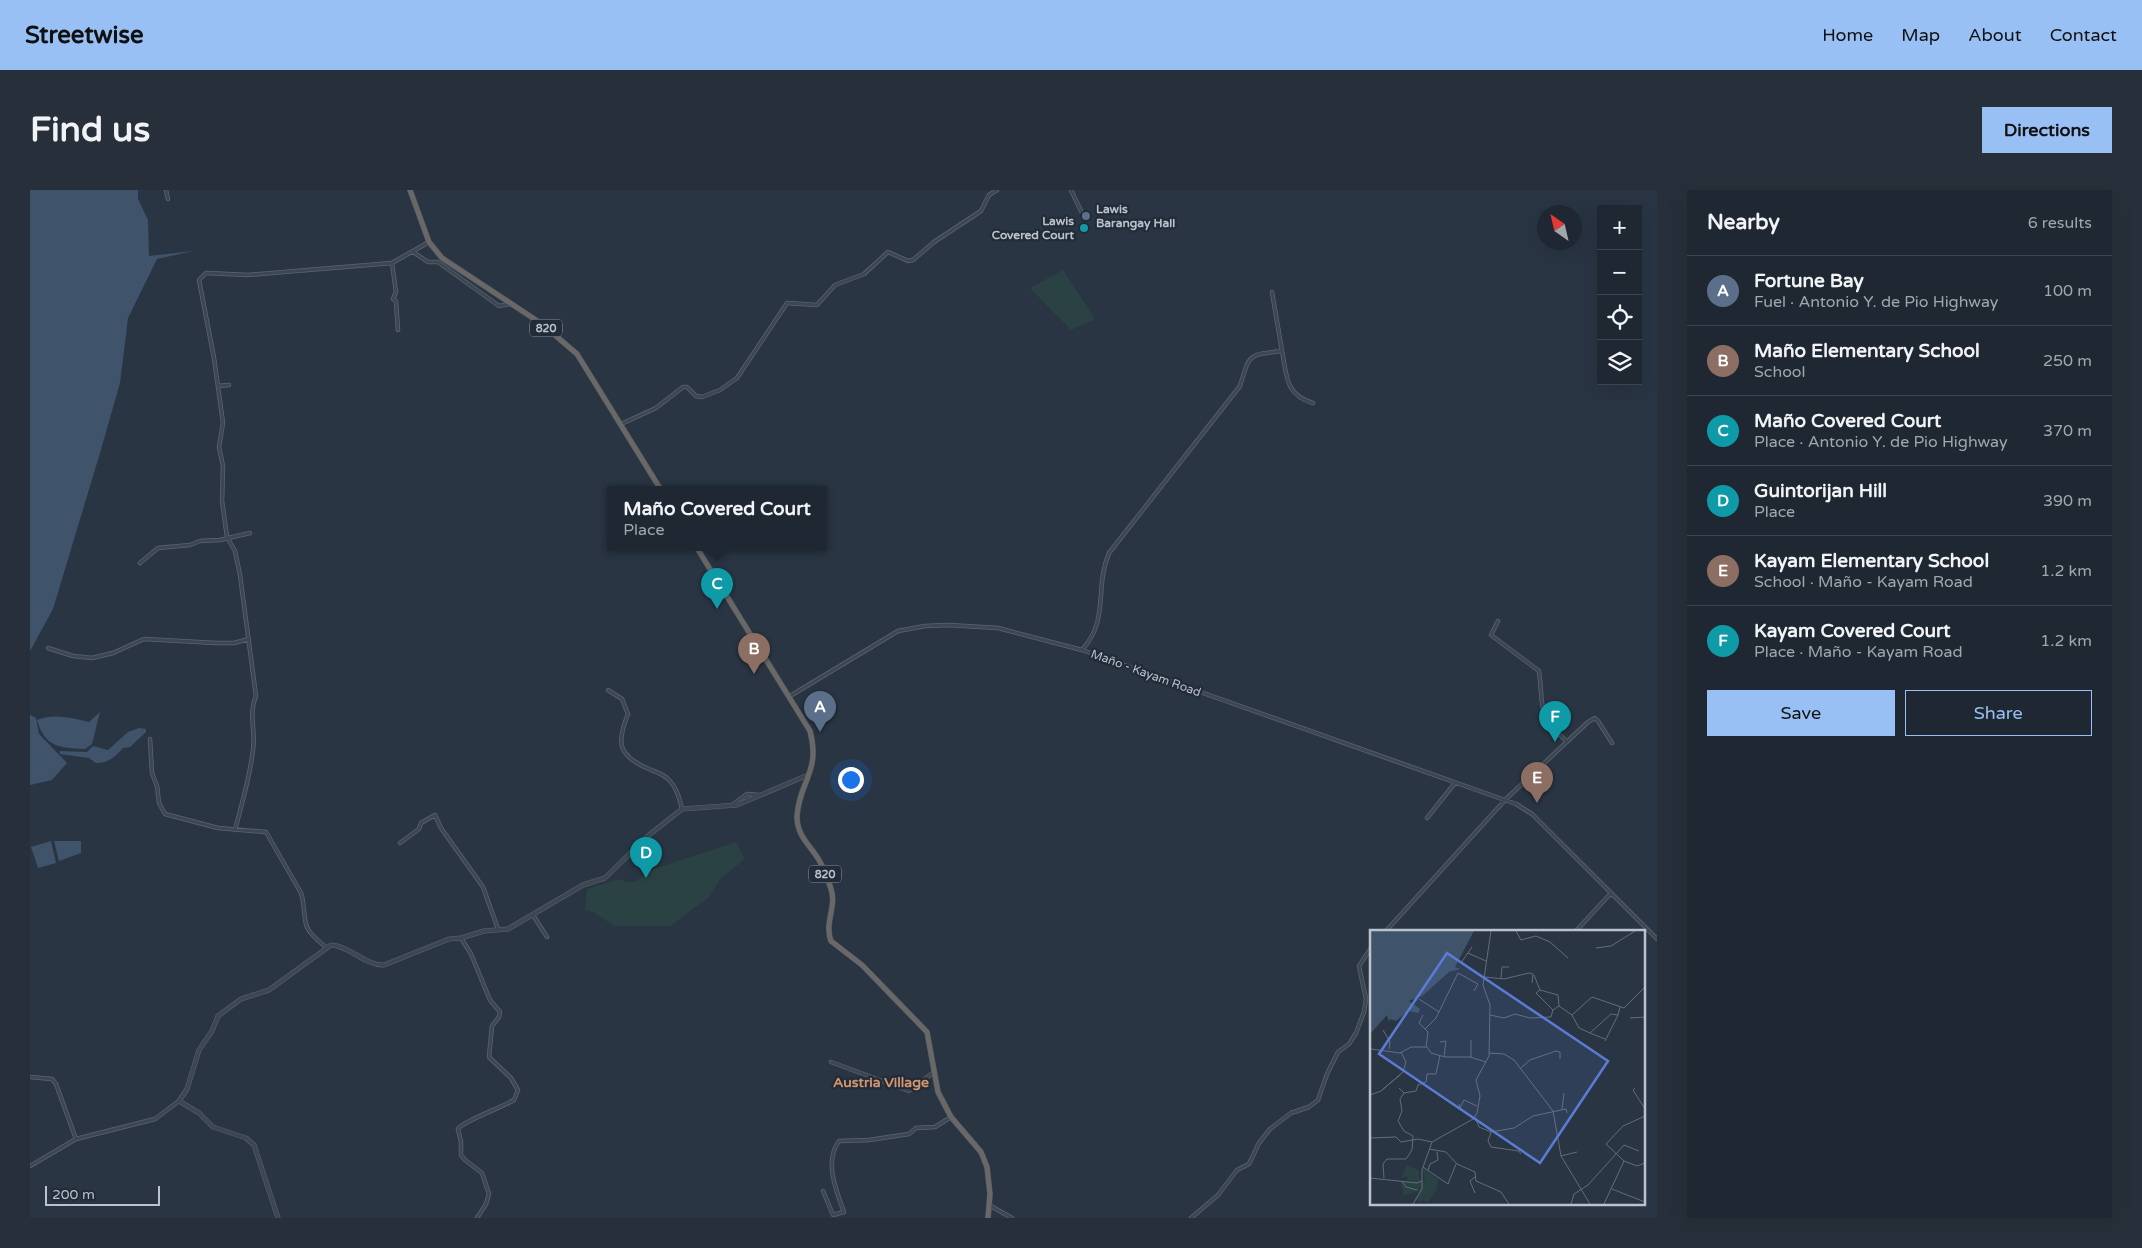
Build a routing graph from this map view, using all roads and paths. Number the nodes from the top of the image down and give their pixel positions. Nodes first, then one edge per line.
1 (166, 190) edge
2 (410, 190) edge
3 (997, 190) edge
4 (1071, 190) edge
5 (168, 199) dead end
6 (1081, 211) dead end
7 (429, 242) junction
8 (413, 252) junction
9 (392, 263) junction
10 (1272, 292) dead end
11 (510, 304) junction
12 (398, 330) dead end
13 (1282, 351) junction
14 (229, 385) dead end
15 (218, 386) junction
16 (1314, 403) dead end
17 (621, 424) junction
18 (659, 486) edge
19 (250, 533) dead end
20 (227, 537) junction
21 (699, 551) edge
22 (140, 563) dead end
23 (1498, 621) dead end
24 (249, 639) junction
25 (48, 648) dead end
26 (1082, 650) junction
27 (608, 690) dead end
28 (790, 696) junction
29 (150, 739) dead end
30 (1566, 741) junction
31 (1612, 743) dead end
32 (810, 774) junction
33 (1455, 783) junction
34 (1506, 799) junction
35 (682, 808) junction
36 (1427, 818) dead end
37 (235, 830) junction
38 (400, 843) dead end
39 (1611, 893) junction
40 (533, 915) junction
41 (498, 929) junction
42 (1387, 930) edge
43 (1577, 930) edge
44 (547, 937) dead end
45 (460, 938) junction
46 (1657, 939) edge
47 (327, 948) junction
48 (1370, 950) edge
49 (831, 1062) dead end
50 (934, 1072) junction
51 (30, 1076) edge
52 (179, 1101) junction
53 (951, 1117) junction
54 (76, 1139) junction
55 (30, 1166) edge
56 (823, 1191) dead end
57 (989, 1205) junction
58 (278, 1218) edge
59 (477, 1218) edge
60 (988, 1218) edge
61 (1012, 1218) edge
62 (1191, 1218) edge

1 - 5 street
2 - 7 highway, 820
3 - 17 street
4 - 6 street
7 - 8 street
7 - 11 highway, 820
8 - 9 street
8 - 11 street
9 - 12 street
9 - 15 street
10 - 13 street
11 - 17 highway, 820
13 - 16 street
13 - 26 street
14 - 15 street
15 - 20 street
17 - 18 highway, 820
19 - 20 street
20 - 22 street
20 - 24 street
21 - 28 highway, 820
23 - 30 street
24 - 25 street
24 - 37 street
26 - 28 street, Maño - Kayam Road
26 - 33 street, Maño - Kayam Road
27 - 35 street
28 - 32 highway, 820
29 - 37 street
30 - 31 street
30 - 34 street
32 - 35 street
32 - 50 highway, 820
33 - 34 street, Maño - Kayam Road
33 - 36 street
34 - 39 street, Maño - Kayam Road
34 - 42 street
35 - 40 street
37 - 47 street
38 - 41 street
39 - 43 street
39 - 46 street, Maño - Kayam Road
40 - 41 street
40 - 44 street
41 - 45 street
45 - 47 street
45 - 59 street
47 - 52 street
48 - 62 street
49 - 50 street
50 - 53 highway, 820
51 - 54 street
52 - 54 street
52 - 58 street
53 - 56 street
53 - 57 highway, 820
54 - 55 street
57 - 60 highway, 820
57 - 61 street

